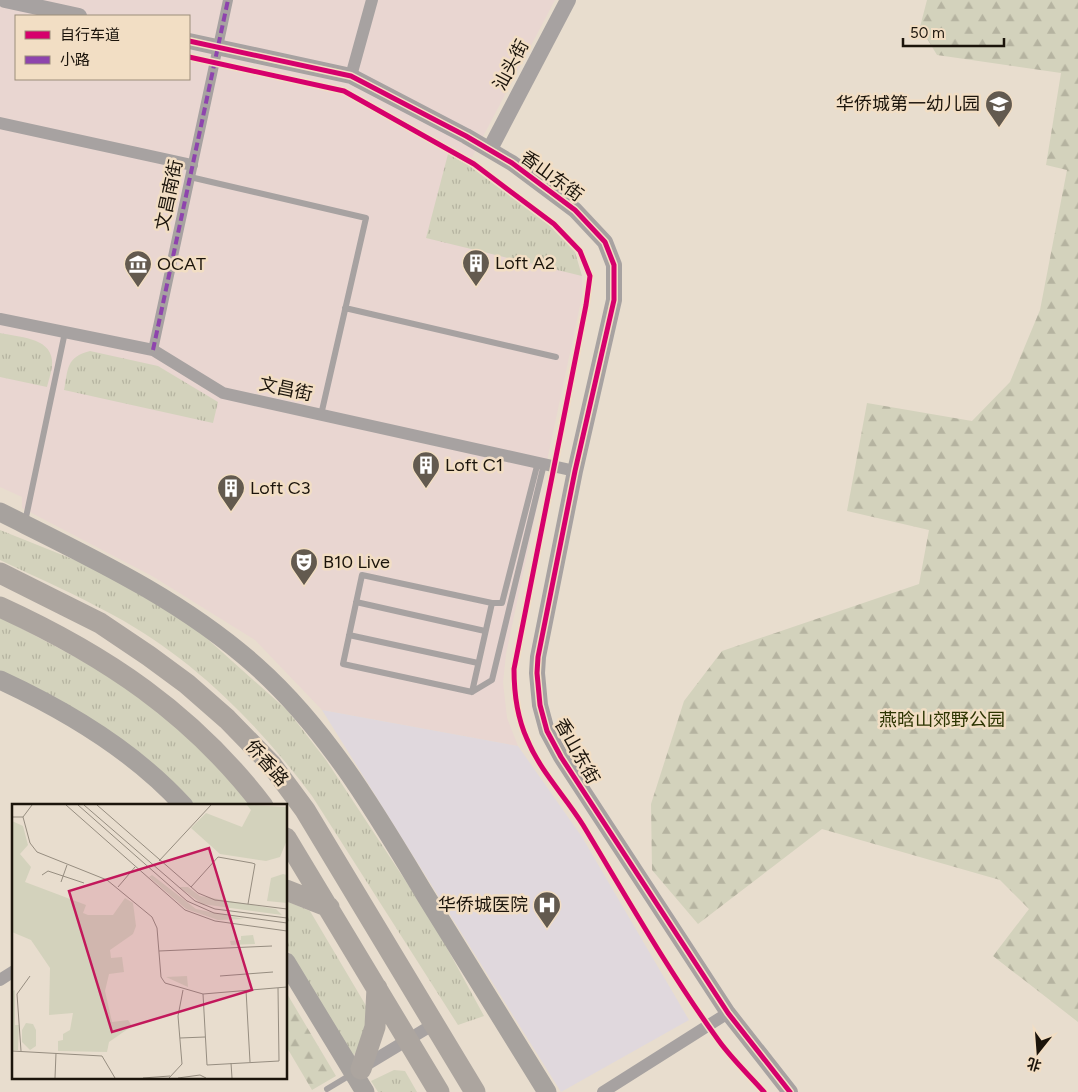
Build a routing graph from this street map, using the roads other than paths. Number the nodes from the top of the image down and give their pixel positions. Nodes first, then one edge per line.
1 (5, 0) edge
2 (228, 0) edge
3 (372, 0) edge
4 (568, 0) edge
5 (41, 4) edge
6 (76, 15) edge
7 (190, 40) edge
8 (217, 47) junction
9 (351, 76) junction
10 (0, 123) edge
11 (490, 149) junction
12 (191, 171) junction
13 (345, 308) junction
14 (0, 319) edge
15 (65, 332) junction
16 (153, 350) junction
17 (556, 357) dead end
18 (321, 415) junction
19 (541, 463) junction
20 (575, 471) junction
21 (0, 512) edge
22 (24, 524) junction
23 (0, 574) edge
24 (356, 602) junction
25 (492, 603) junction
26 (0, 607) edge
27 (486, 631) junction
28 (349, 635) junction
29 (478, 664) junction
30 (0, 680) edge
31 (472, 692) junction
32 (182, 804) edge
33 (261, 804) edge
34 (288, 841) edge
35 (288, 891) edge
36 (328, 907) junction
37 (288, 965) edge
38 (400, 969) junction
39 (12, 972) edge
40 (0, 980) edge
41 (376, 986) junction
42 (728, 1013) junction
43 (434, 1024) junction
44 (408, 1040) junction
45 (357, 1071) junction
46 (327, 1090) dead end
47 (364, 1092) edge
48 (439, 1092) edge
49 (475, 1092) edge
50 (547, 1092) edge
51 (603, 1092) edge
52 (790, 1092) edge

1 - 5 street
2 - 8 street, 文昌南街
3 - 9 street
4 - 11 street, 汕头街
5 - 6 street
7 - 8 street, 香山东街
8 - 9 street, 香山东街
8 - 12 street, 文昌南街
9 - 11 street, 香山东街
10 - 12 street
11 - 20 street, 香山东街
12 - 13 lane
12 - 16 street, 文昌南街
13 - 17 lane
13 - 18 lane
14 - 15 street, 文昌街
15 - 16 street, 文昌街
15 - 22 lane
16 - 18 street, 文昌街
18 - 19 street, 文昌街
19 - 20 street, 文昌街
19 - 25 lane
19 - 31 lane
20 - 42 street, 香山东街
21 - 22 main road
22 - 50 main road
23 - 38 main road, 侨香路
24 - 25 lane
24 - 27 lane
24 - 28 lane
25 - 27 lane
26 - 33 main road, 侨香路
27 - 29 lane
28 - 29 lane
28 - 31 lane
29 - 31 lane
30 - 32 main road
34 - 36 main road
35 - 36 main road
36 - 41 main road
37 - 45 main road
38 - 41 main road
38 - 43 main road, 侨香路
39 - 40 street
41 - 44 main road
41 - 45 main road
42 - 51 street
42 - 52 street, 香山东街
43 - 44 street
43 - 49 main road, 侨香路
44 - 45 street
44 - 48 main road
45 - 46 lane
45 - 47 main road

